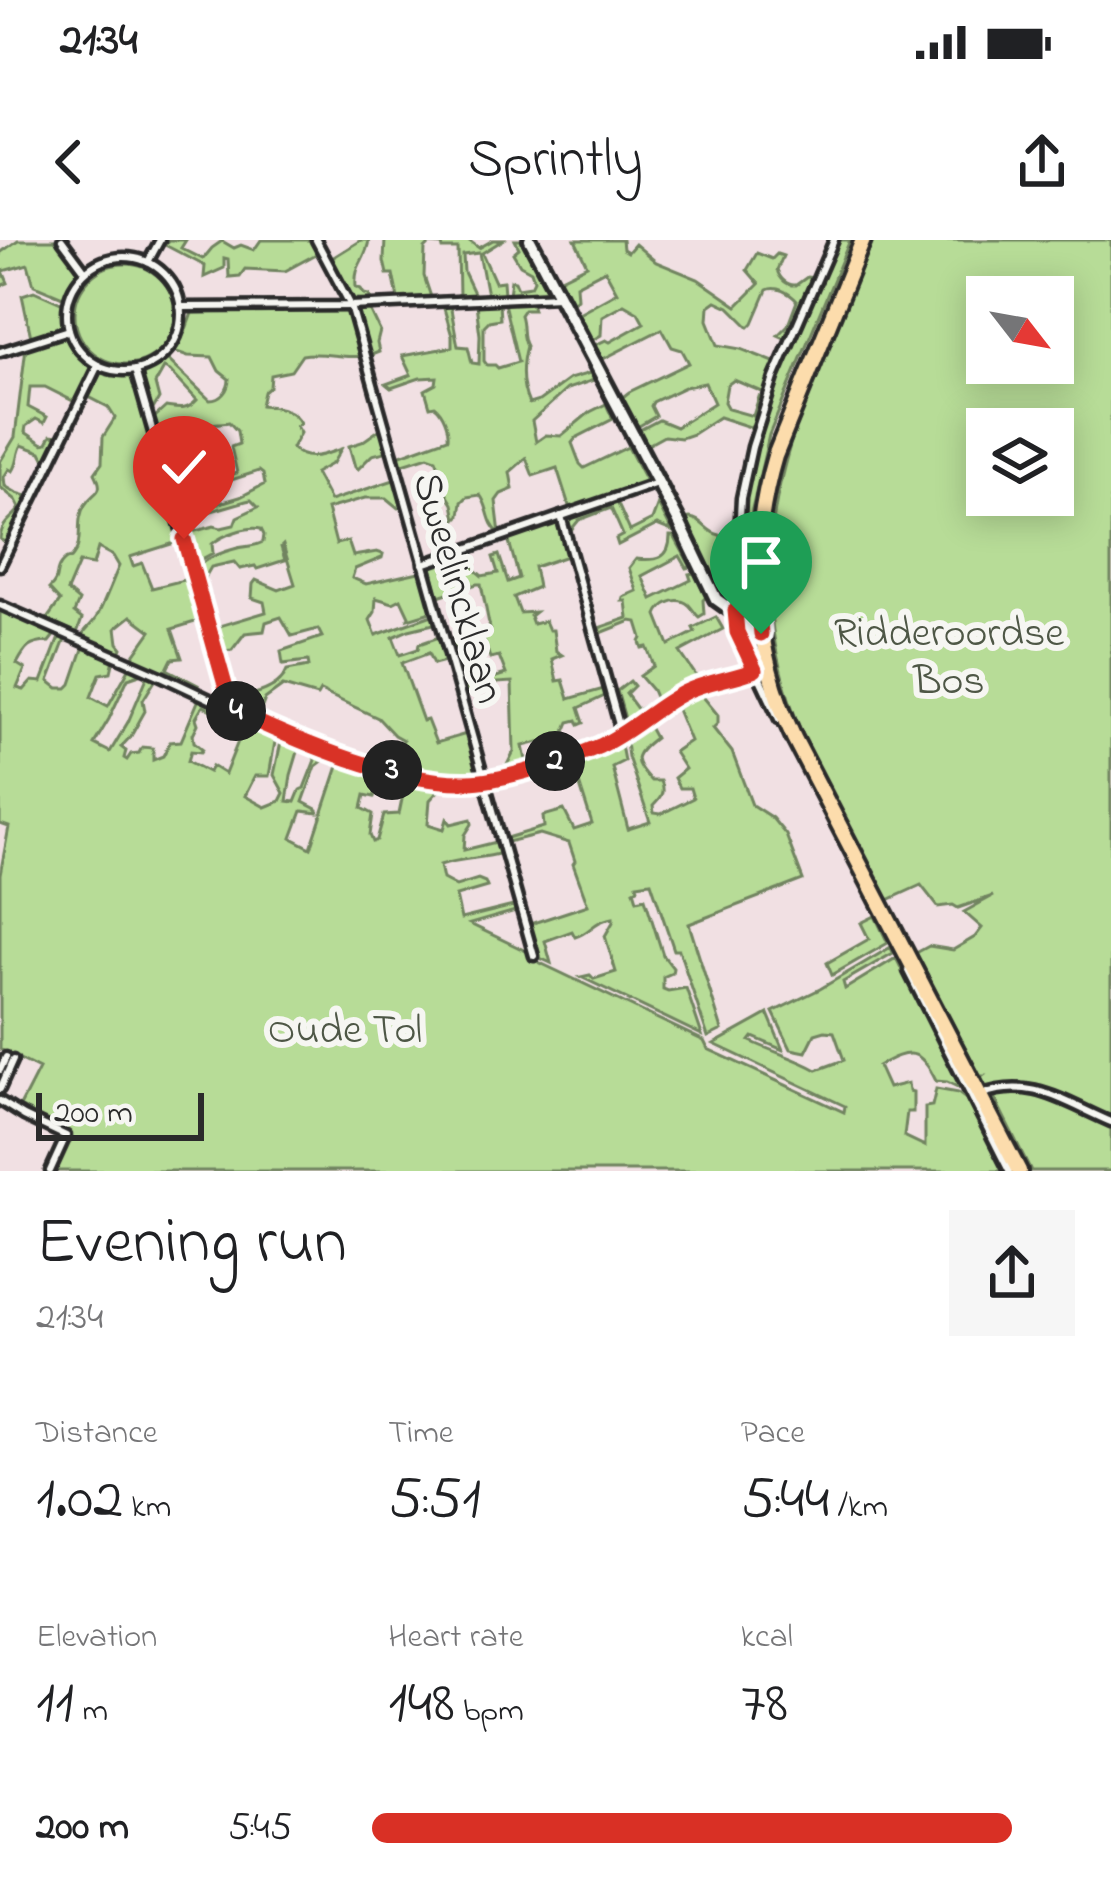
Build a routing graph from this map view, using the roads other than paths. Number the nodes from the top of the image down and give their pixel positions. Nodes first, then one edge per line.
1 (62, 240) edge
2 (160, 240) edge
3 (316, 240) edge
4 (530, 240) edge
5 (834, 240) edge
6 (862, 240) edge
7 (148, 262) junction
8 (85, 271) junction
9 (559, 296) junction
10 (351, 306) junction
11 (180, 307) junction
12 (69, 330) junction
13 (0, 352) edge
14 (98, 365) junction
15 (135, 370) junction
16 (657, 483) junction
17 (561, 516) junction
18 (423, 564) junction
19 (0, 566) edge
20 (0, 605) edge
21 (762, 611) junction
22 (735, 617) junction
23 (755, 670) junction
24 (232, 710) junction
25 (622, 734) junction
26 (485, 780) junction
27 (534, 956) dead end
28 (925, 996) junction
29 (9, 1058) dead end
30 (2, 1070) edge
31 (0, 1089) edge
32 (978, 1096) junction
33 (0, 1101) edge
34 (1111, 1121) edge
35 (50, 1171) edge
36 (1009, 1171) edge
37 (1023, 1171) edge

1 - 8 street
2 - 7 street
3 - 10 street, Sweelincklaan
4 - 9 main road
5 - 22 street
6 - 21 main road
7 - 8 street
7 - 11 street
8 - 12 street
9 - 10 street
9 - 16 main road
10 - 11 street
10 - 18 street, Sweelincklaan
11 - 15 street
12 - 13 street
12 - 14 street
14 - 15 street
14 - 19 street
15 - 24 street
16 - 17 street
16 - 22 main road
17 - 18 street
17 - 25 street
18 - 26 street, Sweelincklaan
20 - 24 street
21 - 22 main road
21 - 28 main road
22 - 23 street
23 - 25 street
23 - 28 street
24 - 26 street
25 - 26 street
26 - 27 street, Sweelincklaan
28 - 32 main road
29 - 30 street
30 - 31 street
32 - 34 street
32 - 36 street
32 - 37 main road
33 - 35 street

